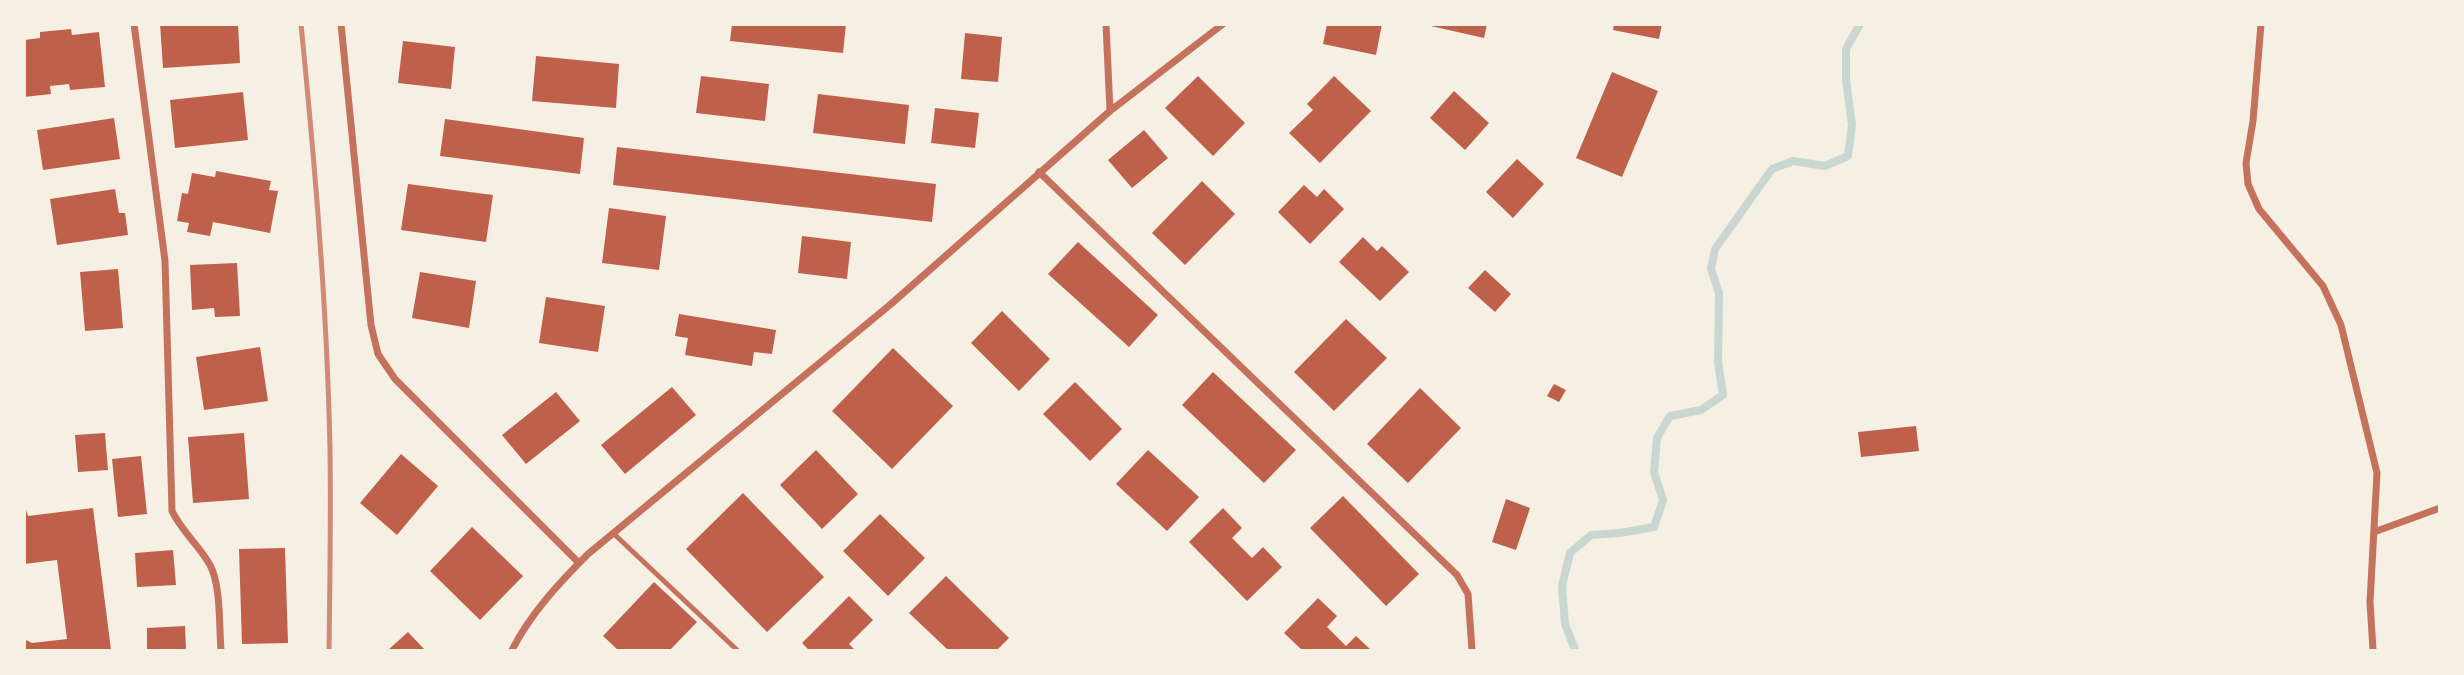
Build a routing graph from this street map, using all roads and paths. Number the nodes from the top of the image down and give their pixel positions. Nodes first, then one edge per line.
1 (134, 24) edge
2 (341, 24) edge
3 (1106, 24) edge
4 (1223, 24) edge
5 (2262, 24) edge
6 (1110, 111) junction
7 (1039, 172) junction
8 (2440, 508) edge
9 (2374, 532) junction
10 (613, 534) junction
11 (579, 563) junction
12 (221, 650) edge
13 (512, 650) edge
14 (737, 650) edge
15 (1472, 650) edge
16 (2373, 650) edge

1 - 12 street
2 - 11 street
3 - 6 street
4 - 6 street
5 - 9 street
6 - 7 street
7 - 10 street
7 - 15 street
8 - 9 street
9 - 16 street
10 - 11 street
10 - 14 lane
11 - 13 street

